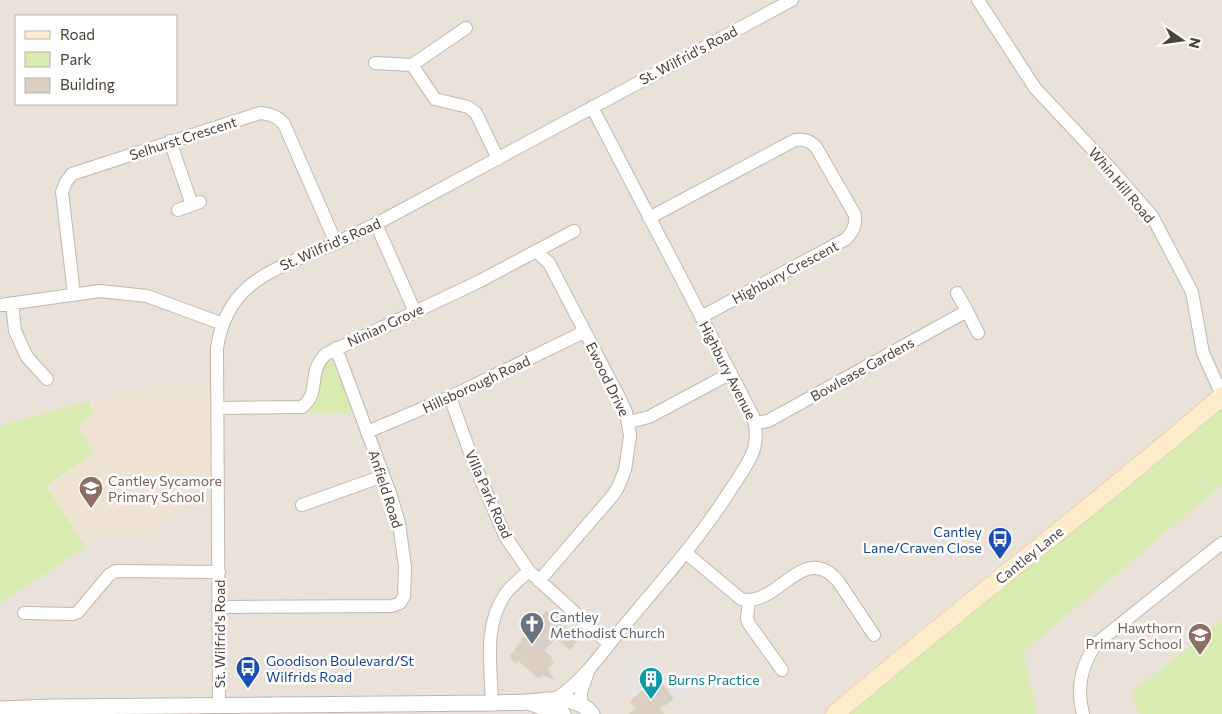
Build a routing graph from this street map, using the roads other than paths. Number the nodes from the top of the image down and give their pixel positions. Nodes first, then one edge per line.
1 (792, 0) edge
2 (978, 0) edge
3 (466, 28) dead end
4 (375, 63) dead end
5 (412, 65) junction
6 (592, 107) junction
7 (170, 141) junction
8 (498, 159) junction
9 (178, 210) dead end
10 (649, 218) junction
11 (376, 224) junction
12 (574, 231) dead end
13 (336, 243) junction
14 (536, 251) junction
15 (958, 293) dead end
16 (74, 294) junction
17 (6, 304) edge
18 (966, 311) junction
19 (415, 312) junction
20 (701, 318) junction
21 (223, 324) junction
22 (584, 332) junction
23 (978, 333) dead end
24 (336, 348) junction
25 (731, 373) junction
26 (47, 379) dead end
27 (1222, 395) edge
28 (450, 397) junction
29 (218, 408) junction
30 (629, 422) junction
31 (755, 423) junction
32 (367, 432) junction
33 (383, 476) junction
34 (302, 505) dead end
35 (1222, 543) edge
36 (686, 553) junction
37 (529, 571) junction
38 (219, 572) junction
39 (539, 581) junction
40 (749, 601) junction
41 (219, 607) junction
42 (24, 613) dead end
43 (874, 635) dead end
44 (609, 644) junction
45 (592, 665) junction
46 (782, 670) dead end
47 (555, 699) junction
48 (527, 702) junction
49 (492, 703) junction
50 (219, 706) junction
51 (0, 709) edge
52 (587, 709) edge
53 (150, 710) edge
54 (288, 710) edge
55 (563, 714) edge
56 (834, 714) edge
57 (1084, 714) edge

1 - 6 street, St. Wilfrid's Road
2 - 27 street, Whin Hill Road
3 - 5 street
4 - 5 street
5 - 8 street
6 - 8 street, St. Wilfrid's Road
6 - 10 street, Highbury Avenue
7 - 9 street
7 - 13 street, Selhurst Crescent
7 - 16 street, Selhurst Crescent
8 - 11 street, St. Wilfrid's Road
10 - 20 street, Highbury Avenue
10 - 20 street, Highbury Crescent
11 - 13 street, St. Wilfrid's Road
11 - 19 street
12 - 14 street, Ninian Grove
13 - 21 street, St. Wilfrid's Road
14 - 19 street, Ninian Grove
14 - 22 street, Ewood Drive
15 - 18 street
16 - 17 street
16 - 21 street
17 - 26 street
18 - 23 street
18 - 31 street, Bowlease Gardens
19 - 24 street, Ninian Grove
20 - 25 street, Highbury Avenue
21 - 29 street, St. Wilfrid's Road
22 - 28 street, Hillsborough Road
22 - 30 street, Ewood Drive
24 - 29 street, Ninian Grove
24 - 32 street, Anfield Road
25 - 30 street
25 - 31 street, Highbury Avenue
27 - 56 main road, Cantley Lane
28 - 32 street, Hillsborough Road
28 - 37 street, Villa Park Road
29 - 38 street, St. Wilfrid's Road
30 - 39 street, Ewood Drive
31 - 36 street, Highbury Avenue
32 - 33 street, Anfield Road
33 - 34 street
33 - 41 street, Anfield Road
35 - 57 street
36 - 40 street
36 - 44 street, Highbury Avenue
37 - 39 street, Villa Park Road
37 - 49 street
38 - 41 street, St. Wilfrid's Road
38 - 42 street
39 - 44 street, Villa Park Road
40 - 43 street
40 - 46 street
41 - 50 street, St. Wilfrid's Road
44 - 45 street, Highbury Avenue
45 - 47 street
45 - 52 street
47 - 48 street
47 - 52 street
48 - 49 street
48 - 55 street
49 - 54 street
50 - 53 street
50 - 54 street
51 - 53 street

